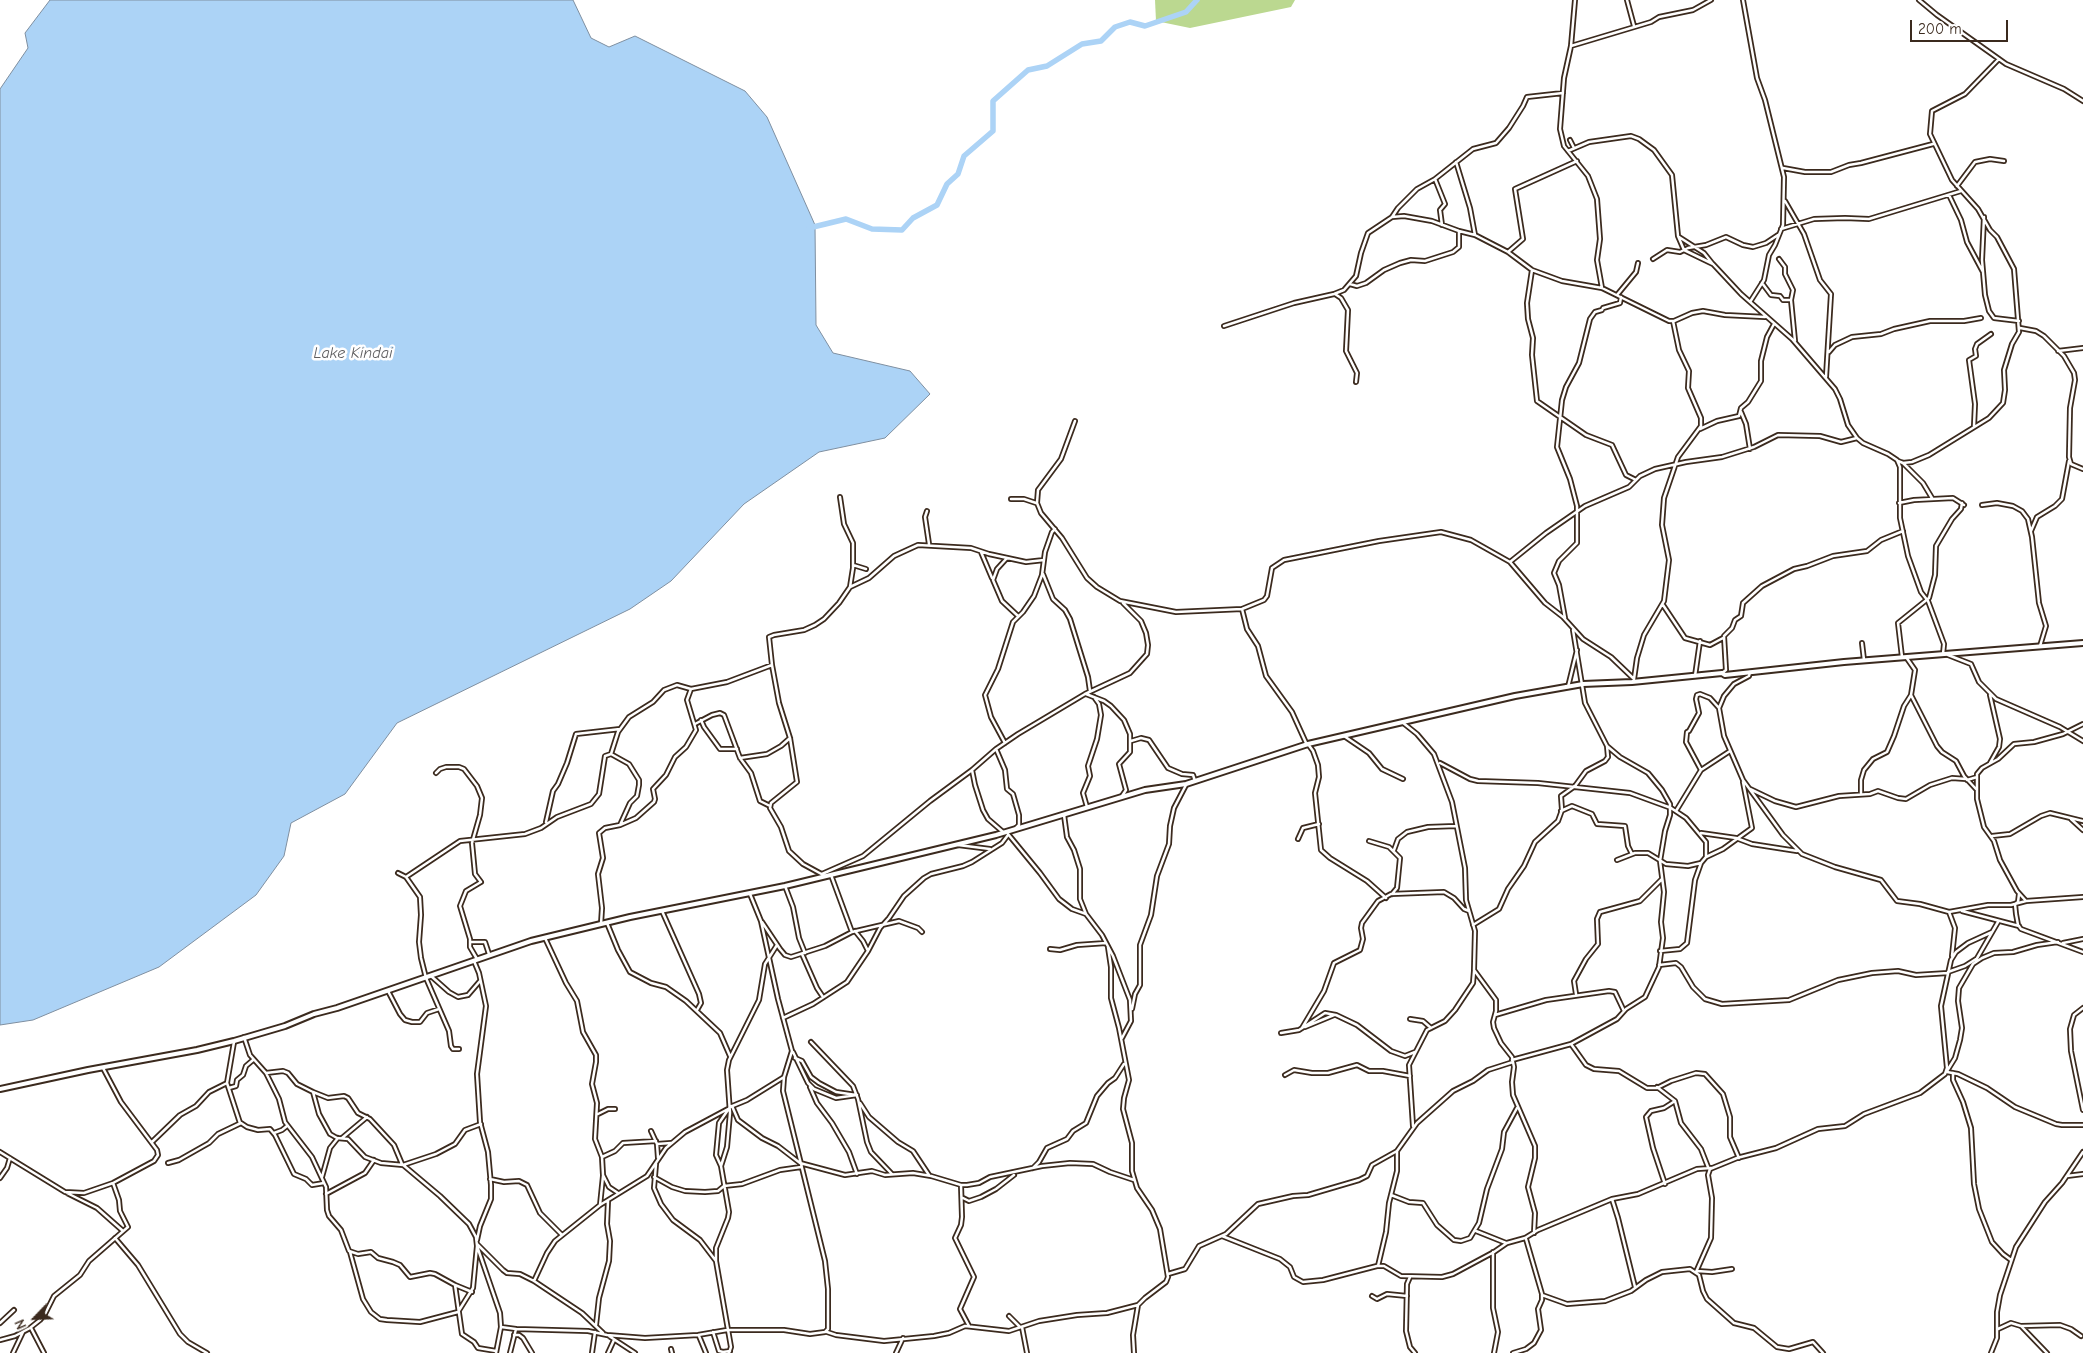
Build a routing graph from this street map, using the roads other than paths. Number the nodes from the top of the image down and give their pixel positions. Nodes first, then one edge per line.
1 (1575, 0) edge
2 (1626, 0) edge
3 (1711, 0) edge
4 (1743, 0) edge
5 (1919, 0) edge
6 (1926, 0) edge
7 (1925, 6) junction
8 (1634, 26) junction
9 (1571, 46) junction
10 (1999, 59) junction
11 (1563, 93) junction
12 (2083, 101) edge
13 (1570, 140) dead end
14 (1933, 144) junction
15 (1576, 147) junction
16 (1568, 151) junction
17 (1577, 161) junction
18 (2004, 161) dead end
19 (1456, 162) junction
20 (1783, 168) junction
21 (1435, 179) junction
22 (1957, 186) junction
23 (1962, 190) junction
24 (1949, 194) junction
25 (1784, 200) junction
26 (1984, 217) junction
27 (1392, 218) junction
28 (1798, 223) junction
29 (1442, 225) junction
30 (1780, 230) junction
31 (1459, 231) junction
32 (1476, 235) junction
33 (1678, 236) junction
34 (1693, 247) junction
35 (1684, 250) junction
36 (1508, 252) junction
37 (1653, 259) dead end
38 (1778, 259) dead end
39 (1638, 263) dead end
40 (1713, 264) junction
41 (1532, 270) junction
42 (1984, 273) junction
43 (1762, 283) junction
44 (1350, 284) junction
45 (1602, 288) junction
46 (1334, 294) junction
47 (1617, 295) junction
48 (1621, 297) junction
49 (1791, 300) junction
50 (1750, 302) junction
51 (1766, 318) junction
52 (1981, 318) dead end
53 (2019, 320) junction
54 (1673, 321) junction
55 (1774, 324) junction
56 (1224, 326) dead end
57 (2020, 328) junction
58 (1991, 334) dead end
59 (1795, 343) junction
60 (2083, 348) edge
61 (2058, 351) junction
62 (1828, 353) junction
63 (1826, 377) junction
64 (1356, 382) dead end
65 (1740, 410) junction
66 (1561, 418) junction
67 (1075, 421) dead end
68 (1974, 426) junction
69 (1698, 430) junction
70 (1857, 438) junction
71 (1750, 449) junction
72 (1897, 460) junction
73 (2070, 460) junction
74 (1676, 464) junction
75 (1903, 464) junction
76 (2083, 469) edge
77 (1636, 480) junction
78 (840, 497) dead end
79 (1011, 499) dead end
80 (1934, 499) junction
81 (1037, 503) junction
82 (1899, 503) junction
83 (1982, 505) dead end
84 (927, 511) dead end
85 (1576, 514) junction
86 (1055, 529) junction
87 (1903, 531) junction
88 (2031, 532) junction
89 (929, 544) junction
90 (981, 552) junction
91 (1007, 558) junction
92 (1044, 560) junction
93 (1510, 562) junction
94 (853, 566) junction
95 (866, 569) dead end
96 (1042, 570) junction
97 (993, 580) junction
98 (850, 586) junction
99 (1120, 601) junction
100 (1928, 601) junction
101 (1663, 605) junction
102 (1242, 609) junction
103 (1018, 616) junction
104 (1565, 620) junction
105 (1573, 629) junction
106 (1724, 637) junction
107 (1700, 641) junction
108 (1862, 643) dead end
109 (2083, 643) edge
110 (2040, 646) junction
111 (1577, 648) junction
112 (1945, 654) junction
113 (1904, 657) junction
114 (1864, 660) junction
115 (772, 665) junction
116 (1750, 672) junction
117 (1722, 673) junction
118 (1695, 676) junction
119 (1633, 680) junction
120 (1583, 684) junction
121 (1568, 687) junction
122 (691, 689) junction
123 (1090, 691) junction
124 (1989, 693) junction
125 (1085, 694) junction
126 (1911, 694) junction
127 (1094, 697) junction
128 (1719, 708) junction
129 (701, 720) junction
130 (1401, 721) junction
131 (695, 724) junction
132 (2083, 724) edge
133 (620, 729) junction
134 (2067, 732) junction
135 (1344, 736) junction
136 (790, 738) junction
137 (1130, 741) junction
138 (2083, 741) edge
139 (1005, 743) junction
140 (1307, 744) junction
141 (1607, 746) junction
142 (737, 748) junction
143 (996, 749) junction
144 (1730, 751) junction
145 (611, 754) junction
146 (740, 758) junction
147 (1438, 762) junction
148 (1989, 764) junction
149 (972, 770) junction
150 (1700, 770) junction
151 (436, 773) dead end
152 (1977, 776) junction
153 (1403, 779) dead end
154 (1743, 780) junction
155 (1966, 780) junction
156 (1195, 781) junction
157 (1186, 784) junction
158 (1574, 787) junction
159 (1748, 788) junction
160 (1976, 789) junction
161 (1861, 793) junction
162 (1121, 797) junction
163 (770, 806) junction
164 (1670, 808) junction
165 (1087, 809) junction
166 (1560, 811) junction
167 (1676, 811) junction
168 (1064, 815) junction
169 (2070, 818) junction
170 (2083, 821) edge
171 (546, 824) junction
172 (620, 824) junction
173 (1319, 824) junction
174 (1456, 826) junction
175 (1016, 828) junction
176 (2083, 830) edge
177 (1005, 833) junction
178 (1701, 833) junction
179 (1990, 835) junction
180 (1298, 838) dead end
181 (1736, 838) junction
182 (472, 839) junction
183 (1369, 841) dead end
184 (954, 844) junction
185 (991, 849) junction
186 (1394, 851) junction
187 (1799, 851) junction
188 (1632, 854) junction
189 (1706, 857) junction
190 (1617, 860) dead end
191 (1660, 861) junction
192 (1702, 863) junction
193 (398, 873) dead end
194 (826, 875) junction
195 (406, 877) junction
196 (1662, 877) junction
197 (784, 886) junction
198 (2018, 892) junction
199 (750, 894) junction
200 (1391, 894) junction
201 (2083, 897) edge
202 (1386, 898) junction
203 (2026, 901) junction
204 (2015, 904) junction
205 (1961, 910) junction
206 (662, 911) junction
207 (1469, 911) junction
208 (1949, 912) junction
209 (1086, 914) junction
210 (761, 921) junction
211 (1999, 921) junction
212 (607, 923) junction
213 (601, 924) junction
214 (882, 925) junction
215 (1473, 925) junction
216 (2019, 926) junction
217 (853, 931) junction
218 (922, 932) dead end
219 (1992, 932) junction
220 (545, 938) junction
221 (2083, 939) edge
222 (470, 942) junction
223 (1106, 943) junction
224 (2060, 943) junction
225 (778, 945) junction
226 (1108, 948) junction
227 (1050, 949) dead end
228 (868, 951) junction
229 (1660, 951) junction
230 (2083, 952) edge
231 (804, 954) junction
232 (489, 956) junction
233 (475, 960) junction
234 (769, 960) junction
235 (1951, 960) junction
236 (1976, 960) junction
237 (1659, 965) junction
238 (1474, 970) junction
239 (1948, 973) junction
240 (429, 977) junction
241 (480, 981) junction
242 (388, 991) junction
243 (1576, 994) junction
244 (824, 997) junction
245 (2083, 1008) edge
246 (439, 1010) junction
247 (696, 1011) junction
248 (1624, 1011) junction
249 (1131, 1014) junction
250 (1336, 1015) junction
251 (1495, 1015) junction
252 (782, 1018) junction
253 (1410, 1019) dead end
254 (1303, 1028) junction
255 (1431, 1028) junction
256 (1280, 1033) dead end
257 (244, 1037) junction
258 (1122, 1039) junction
259 (234, 1040) junction
260 (811, 1042) dead end
261 (1571, 1044) junction
262 (459, 1049) dead end
263 (792, 1051) junction
264 (1416, 1051) junction
265 (730, 1056) junction
266 (795, 1058) junction
267 (253, 1060) junction
268 (1513, 1061) junction
269 (1125, 1063) junction
270 (103, 1068) junction
271 (1947, 1071) junction
272 (266, 1073) junction
273 (1952, 1073) junction
274 (1285, 1075) dead end
275 (1410, 1076) junction
276 (784, 1077) junction
277 (227, 1083) junction
278 (810, 1087) junction
279 (1657, 1087) junction
280 (229, 1088) junction
281 (0, 1089) edge
282 (312, 1092) junction
283 (857, 1097) junction
284 (1675, 1101) junction
285 (597, 1103) junction
286 (730, 1108) junction
287 (1517, 1108) junction
288 (615, 1109) dead end
289 (2083, 1110) edge
290 (603, 1112) junction
291 (597, 1115) junction
292 (367, 1116) junction
293 (240, 1123) junction
294 (481, 1124) junction
295 (2083, 1125) edge
296 (287, 1126) junction
297 (1413, 1128) junction
298 (650, 1131) dead end
299 (274, 1133) junction
300 (338, 1138) junction
301 (342, 1138) junction
302 (152, 1142) junction
303 (657, 1142) junction
304 (672, 1143) junction
305 (1397, 1151) junction
306 (0, 1152) edge
307 (2083, 1152) edge
308 (602, 1157) junction
309 (10, 1158) junction
310 (658, 1158) junction
311 (1739, 1158) junction
312 (374, 1160) junction
313 (657, 1162) junction
314 (168, 1163) dead end
315 (402, 1164) junction
316 (800, 1165) junction
317 (721, 1166) junction
318 (1031, 1168) junction
319 (1710, 1168) junction
320 (1018, 1172) junction
321 (857, 1174) junction
322 (2083, 1174) edge
323 (604, 1175) junction
324 (893, 1175) junction
325 (930, 1175) junction
326 (2067, 1176) junction
327 (322, 1177) junction
328 (654, 1177) junction
329 (0, 1178) edge
330 (490, 1179) junction
331 (1134, 1180) junction
332 (113, 1183) junction
333 (324, 1183) junction
334 (1664, 1184) junction
335 (961, 1185) junction
336 (724, 1186) junction
337 (65, 1192) junction
338 (618, 1193) junction
339 (326, 1194) junction
340 (1391, 1195) junction
341 (963, 1198) junction
342 (1612, 1199) junction
343 (608, 1201) junction
344 (600, 1205) junction
345 (123, 1231) junction
346 (1476, 1231) junction
347 (1534, 1233) junction
348 (562, 1235) junction
349 (1222, 1236) junction
350 (115, 1238) junction
351 (1525, 1238) junction
352 (1506, 1243) junction
353 (476, 1244) junction
354 (349, 1250) junction
355 (1493, 1252) junction
356 (2011, 1260) junction
357 (716, 1261) junction
358 (1378, 1266) junction
359 (1732, 1269) dead end
360 (1697, 1272) junction
361 (1168, 1274) junction
362 (1411, 1276) junction
363 (534, 1281) junction
364 (455, 1285) junction
365 (1636, 1288) junction
366 (472, 1292) junction
367 (1542, 1295) junction
368 (1372, 1296) dead end
369 (1407, 1296) junction
370 (1138, 1305) junction
371 (14, 1310) dead end
372 (458, 1312) junction
373 (1009, 1316) dead end
374 (0, 1317) edge
375 (6, 1319) junction
376 (0, 1323) edge
377 (596, 1326) junction
378 (969, 1326) junction
379 (2022, 1326) junction
380 (502, 1327) junction
381 (1021, 1327) junction
382 (31, 1328) junction
383 (516, 1329) junction
384 (1998, 1329) junction
385 (727, 1330) junction
386 (23, 1331) junction
387 (826, 1331) junction
388 (595, 1332) junction
389 (714, 1332) junction
390 (604, 1334) junction
391 (514, 1335) junction
392 (608, 1335) junction
393 (698, 1335) junction
394 (2081, 1336) dead end
395 (903, 1338) junction
396 (0, 1340) edge
397 (614, 1340) junction
398 (671, 1349) dead end
399 (496, 1352) edge
400 (730, 1352) edge
401 (13, 1353) edge
402 (44, 1353) edge
403 (207, 1353) edge
404 (510, 1353) edge
405 (532, 1353) edge
406 (592, 1353) edge
407 (608, 1353) edge
408 (635, 1353) edge
409 (672, 1353) edge
410 (706, 1353) edge
411 (896, 1353) edge
412 (1027, 1353) edge
413 (1134, 1353) edge
414 (1415, 1353) edge
415 (1494, 1353) edge
416 (1513, 1353) edge
417 (1823, 1353) edge
418 (1991, 1353) edge
419 (2047, 1353) edge

1 - 9 street
2 - 8 street
3 - 8 street
4 - 20 street
5 - 7 street
6 - 7 street
7 - 10 street
8 - 9 street
9 - 11 street
10 - 12 street
10 - 14 street
11 - 16 street
11 - 19 street
13 - 15 street
14 - 20 street
14 - 22 street
15 - 16 street
15 - 33 street
16 - 17 street
17 - 36 street
17 - 45 street
18 - 22 street
19 - 21 street
19 - 32 street
20 - 25 street
21 - 27 street
21 - 29 street
22 - 23 street
23 - 24 street
23 - 26 street
24 - 28 street
24 - 42 street
25 - 28 street
25 - 30 street
26 - 42 street
26 - 53 street
27 - 29 street
27 - 44 street
28 - 30 street
28 - 62 street
29 - 31 street
30 - 34 street
30 - 43 street
31 - 32 street
31 - 44 street
32 - 36 street
33 - 34 street
33 - 35 street
34 - 35 street
34 - 40 street
35 - 37 street
35 - 40 street
36 - 41 street
38 - 49 street
39 - 47 street
40 - 50 street
41 - 45 street
41 - 66 street
42 - 53 street
43 - 49 street
43 - 50 street
44 - 46 street
45 - 47 street
46 - 56 street
46 - 64 street
47 - 48 street
48 - 54 street
48 - 66 street
49 - 59 street
50 - 51 street
51 - 54 street
51 - 55 street
52 - 62 street
53 - 57 street
54 - 69 street
55 - 59 street
55 - 65 street
57 - 61 street
57 - 68 street
58 - 68 street
59 - 63 street
60 - 61 street
61 - 73 street
62 - 63 street
63 - 70 street
65 - 69 street
65 - 71 street
66 - 77 street
66 - 85 street
67 - 81 street
68 - 75 street
69 - 74 street
70 - 71 street
70 - 72 street
71 - 74 street
72 - 75 street
72 - 82 street
73 - 76 street
73 - 88 street
74 - 77 street
74 - 101 street
75 - 80 street
77 - 85 street
78 - 94 street
79 - 81 street
80 - 82 street
80 - 100 street
81 - 86 street
82 - 87 street
83 - 88 street
84 - 89 street
85 - 93 street
85 - 104 street
86 - 92 street
86 - 99 street
87 - 100 street
87 - 106 street
88 - 110 street
89 - 90 street
89 - 98 street
90 - 91 street
90 - 97 street
91 - 92 street
91 - 97 street
92 - 96 street
93 - 102 street
93 - 104 street
94 - 95 street
94 - 98 street
96 - 103 street
96 - 123 street
97 - 103 street
98 - 115 street
99 - 102 street
99 - 123 street
100 - 112 street
100 - 113 street
101 - 107 street
101 - 119 street
102 - 140 street
103 - 139 street
104 - 105 street
105 - 111 street
105 - 119 street
106 - 107 street
106 - 117 street
107 - 118 street
108 - 114 street
109 - 110 street
110 - 112 street
111 - 120 street
111 - 121 street
112 - 113 street
112 - 124 street
113 - 114 street
113 - 126 street
114 - 116 street
115 - 122 street
115 - 136 street
116 - 117 street
116 - 128 street
117 - 118 street
118 - 119 street
119 - 120 street
120 - 121 street
120 - 141 street
121 - 130 street
122 - 131 street
122 - 133 street
123 - 125 street
124 - 134 street
124 - 148 street
125 - 127 street
125 - 139 street
126 - 155 street
126 - 161 street
127 - 137 street
127 - 165 street
128 - 144 street
128 - 150 street
129 - 131 street
129 - 142 street
129 - 142 street
130 - 135 street
130 - 147 street
131 - 172 street
132 - 134 street
133 - 145 street
133 - 171 street
134 - 138 street
134 - 148 street
135 - 140 street
135 - 153 street
136 - 146 street
136 - 163 street
137 - 156 street
137 - 162 street
139 - 143 street
140 - 156 street
140 - 173 street
141 - 158 street
141 - 164 street
142 - 146 street
143 - 149 street
143 - 175 street
144 - 150 street
144 - 154 street
145 - 171 street
145 - 172 street
146 - 163 street
147 - 158 street
147 - 174 street
148 - 152 street
149 - 177 street
149 - 194 street
150 - 167 street
151 - 182 street
152 - 155 street
152 - 160 street
154 - 159 street
154 - 181 street
155 - 160 street
155 - 161 street
156 - 157 street
157 - 162 street
157 - 249 street
158 - 164 street
158 - 166 street
159 - 161 street
159 - 187 street
160 - 179 street
162 - 165 street
163 - 194 street
164 - 167 street
164 - 191 street
165 - 168 street
166 - 188 street
166 - 215 street
167 - 178 street
168 - 175 street
168 - 209 street
169 - 170 street
169 - 176 street
169 - 179 street
171 - 182 street
172 - 213 street
173 - 180 street
173 - 202 street
174 - 186 street
174 - 207 street
175 - 177 street
177 - 184 street
177 - 185 street
177 - 209 street
178 - 181 street
178 - 189 street
179 - 198 street
181 - 187 street
181 - 189 street
182 - 195 street
182 - 222 street
183 - 186 street
184 - 185 street
184 - 194 street
185 - 214 street
186 - 200 street
187 - 208 street
188 - 190 street
188 - 191 street
189 - 192 street
191 - 192 street
191 - 196 street
192 - 229 street
193 - 195 street
194 - 197 street
194 - 217 street
195 - 240 street
196 - 229 street
196 - 243 street
197 - 199 street
197 - 231 street
198 - 203 street
198 - 204 street
199 - 206 street
199 - 210 street
200 - 202 street
200 - 207 street
201 - 203 street
202 - 254 street
203 - 204 street
204 - 205 street
204 - 216 street
205 - 208 street
205 - 211 street
206 - 212 street
206 - 247 street
207 - 215 street
208 - 235 street
209 - 223 street
210 - 225 street
210 - 234 street
211 - 216 street
211 - 219 street
212 - 213 street
212 - 247 street
213 - 220 street
214 - 217 street
214 - 218 street
214 - 228 street
215 - 238 street
216 - 224 street
217 - 228 street
217 - 231 street
219 - 235 street
219 - 236 street
220 - 232 street
220 - 285 street
221 - 224 street
222 - 232 street
222 - 233 street
223 - 226 street
223 - 227 street
224 - 230 street
224 - 236 street
225 - 231 street
225 - 234 street
226 - 249 street
226 - 258 street
228 - 244 street
229 - 237 street
231 - 244 street
232 - 233 street
233 - 240 street
233 - 241 street
234 - 252 street
234 - 265 street
235 - 239 street
236 - 239 street
236 - 271 street
237 - 239 street
237 - 248 street
238 - 251 street
238 - 255 street
239 - 271 street
240 - 241 street
240 - 242 street
240 - 246 street
241 - 294 street
242 - 246 street
242 - 257 street
243 - 248 street
243 - 251 street
244 - 252 street
245 - 289 street
246 - 262 street
247 - 265 street
248 - 261 street
249 - 258 street
250 - 254 street
250 - 254 street
250 - 264 street
251 - 268 street
252 - 263 street
253 - 255 street
254 - 256 street
255 - 264 street
257 - 259 street
257 - 267 street
258 - 269 street
259 - 270 street
259 - 277 street
260 - 283 street
261 - 268 street
261 - 279 street
263 - 266 street
263 - 276 street
264 - 275 street
265 - 286 street
266 - 278 street
266 - 283 street
267 - 272 street
267 - 280 street
268 - 287 street
268 - 297 street
269 - 318 street
269 - 331 street
270 - 281 street
270 - 302 street
271 - 273 street
271 - 311 street
272 - 282 street
272 - 296 street
273 - 295 street
273 - 356 street
274 - 275 street
275 - 297 street
276 - 286 street
276 - 316 street
277 - 280 street
277 - 302 street
278 - 283 street
278 - 321 street
279 - 284 street
279 - 311 street
280 - 293 street
282 - 292 street
282 - 300 street
283 - 324 street
283 - 325 street
284 - 319 street
284 - 334 street
285 - 290 street
285 - 291 street
286 - 304 street
286 - 316 street
286 - 317 street
286 - 317 street
287 - 346 street
287 - 347 street
288 - 290 street
290 - 291 street
291 - 308 street
292 - 301 street
292 - 315 street
293 - 299 street
293 - 314 street
294 - 315 street
294 - 330 street
296 - 299 street
296 - 327 street
297 - 305 street
298 - 303 street
299 - 333 street
300 - 301 street
300 - 327 street
301 - 312 street
302 - 332 street
303 - 304 street
303 - 308 street
303 - 310 street
304 - 310 street
305 - 340 street
305 - 349 street
306 - 309 street
307 - 326 street
308 - 323 street
309 - 329 street
309 - 337 street
310 - 313 street
311 - 319 street
312 - 315 street
312 - 339 street
313 - 328 street
313 - 338 street
315 - 353 street
316 - 321 street
316 - 336 street
316 - 387 street
317 - 336 street
318 - 320 street
318 - 331 street
319 - 334 street
319 - 360 street
320 - 335 street
320 - 341 street
321 - 324 street
322 - 326 street
323 - 338 street
323 - 344 street
324 - 325 street
325 - 335 street
326 - 356 street
327 - 333 street
328 - 336 street
328 - 357 street
330 - 348 street
330 - 353 street
331 - 361 street
332 - 337 street
332 - 345 street
333 - 339 street
334 - 342 street
335 - 341 street
336 - 357 street
337 - 345 street
338 - 343 street
339 - 354 street
340 - 346 street
340 - 358 street
341 - 378 street
342 - 347 street
342 - 365 street
343 - 344 street
343 - 377 street
344 - 348 street
345 - 350 street
346 - 352 street
347 - 351 street
348 - 363 street
349 - 358 street
349 - 361 street
350 - 382 street
350 - 403 street
351 - 352 street
351 - 367 street
352 - 355 street
353 - 363 street
353 - 366 street
353 - 380 street
354 - 364 street
354 - 372 street
355 - 362 street
355 - 415 street
356 - 384 street
357 - 385 street
358 - 362 street
359 - 360 street
360 - 365 street
360 - 417 street
361 - 370 street
362 - 369 street
363 - 377 street
364 - 366 street
364 - 372 street
365 - 367 street
366 - 372 street
367 - 416 street
368 - 369 street
369 - 414 street
370 - 381 street
370 - 413 street
371 - 375 street
372 - 399 street
373 - 381 street
374 - 375 street
375 - 376 street
377 - 390 street
378 - 381 street
378 - 395 street
379 - 384 street
379 - 394 street
379 - 419 street
380 - 383 street
380 - 399 street
381 - 412 street
382 - 386 street
382 - 402 street
383 - 388 street
383 - 391 street
384 - 418 street
385 - 387 street
385 - 389 street
385 - 400 street
386 - 396 street
386 - 401 street
387 - 395 street
388 - 390 street
388 - 406 street
389 - 393 street
389 - 400 street
390 - 392 street
391 - 404 street
391 - 405 street
392 - 393 street
392 - 397 street
393 - 410 street
395 - 411 street
397 - 407 street
397 - 408 street
398 - 409 street

